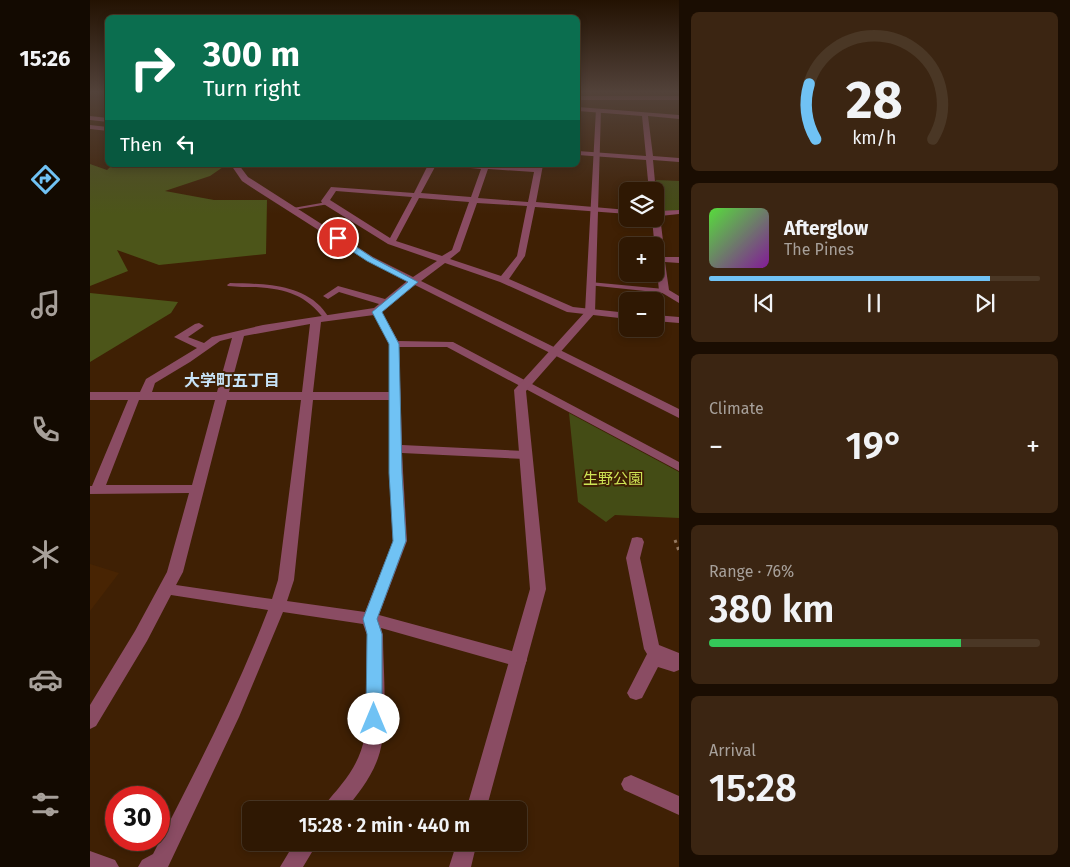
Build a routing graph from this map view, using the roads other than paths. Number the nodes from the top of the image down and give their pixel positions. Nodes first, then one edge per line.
1 (597, 133) edge
2 (647, 133) edge
3 (580, 153) edge
4 (596, 154) junction
5 (650, 158) junction
6 (679, 160) edge
7 (236, 167) edge
8 (431, 167) edge
9 (485, 167) edge
10 (512, 167) edge
11 (539, 168) edge
12 (652, 182) edge
13 (416, 196) junction
14 (474, 200) junction
15 (327, 203) junction
16 (531, 204) junction
17 (593, 209) junction
18 (293, 210) junction
19 (619, 211) edge
20 (679, 212) edge
21 (664, 213) edge
22 (391, 242) junction
23 (664, 259) edge
24 (444, 260) junction
25 (679, 260) edge
26 (503, 280) junction
27 (414, 282) junction
28 (663, 282) edge
29 (590, 284) junction
30 (230, 285) dead end
31 (664, 291) junction
32 (328, 296) dead end
33 (679, 300) edge
34 (387, 303) junction
35 (377, 312) junction
36 (590, 313) junction
37 (619, 315) edge
38 (321, 319) junction
39 (664, 319) edge
40 (679, 320) edge
41 (199, 326) dead end
42 (239, 333) junction
43 (394, 344) junction
44 (205, 347) junction
45 (554, 352) junction
46 (524, 384) junction
47 (90, 396) edge
48 (140, 396) junction
49 (222, 396) junction
50 (307, 396) junction
51 (394, 396) junction
52 (679, 414) edge
53 (396, 449) junction
54 (524, 455) junction
55 (679, 467) edge
56 (197, 489) junction
57 (93, 490) edge
58 (637, 542) dead end
59 (167, 589) junction
60 (278, 605) junction
61 (370, 619) junction
62 (519, 660) junction
63 (679, 660) edge
64 (679, 666) edge
65 (636, 693) dead end
66 (90, 721) edge
67 (631, 784) dead end
68 (340, 801) edge
69 (479, 801) edge
70 (679, 806) edge
71 (302, 851) edge
72 (464, 851) edge
73 (90, 861) edge
74 (108, 867) edge
75 (149, 867) edge
76 (291, 867) edge
77 (460, 867) edge

1 - 4 street
2 - 5 street
3 - 4 street
4 - 5 street
4 - 17 street
5 - 6 street
5 - 12 street
7 - 18 street
8 - 13 street
9 - 14 street
10 - 11 street
11 - 16 street
13 - 14 street
13 - 15 street
13 - 22 street
14 - 16 street
14 - 24 street
15 - 18 lane
15 - 22 street
16 - 17 street
16 - 26 street
17 - 19 street
17 - 29 street
18 - 27 street
20 - 21 street
22 - 24 street
23 - 25 street
24 - 26 street
24 - 27 street
26 - 36 street
27 - 34 street
27 - 45 street
28 - 31 street
29 - 31 lane
29 - 36 street
30 - 38 lane
31 - 33 street
32 - 34 street
34 - 35 street
35 - 38 street
35 - 43 street
36 - 37 street
36 - 45 street
38 - 42 street
38 - 50 street
39 - 40 street
41 - 44 street
42 - 44 street
42 - 49 street
43 - 46 street
43 - 51 street
44 - 48 street
45 - 46 street
45 - 52 street
46 - 54 street
46 - 55 street
47 - 48 street
48 - 49 street
48 - 57 street
49 - 50 street
49 - 56 street
50 - 51 street
50 - 60 street
51 - 53 street
53 - 54 street
53 - 61 street
54 - 62 street
56 - 57 street
56 - 59 street
58 - 63 street
59 - 60 street
59 - 66 street
60 - 61 street
60 - 75 street
61 - 62 street
61 - 68 street
62 - 69 street
64 - 65 street
67 - 70 street
71 - 76 street
72 - 77 street
73 - 74 street

